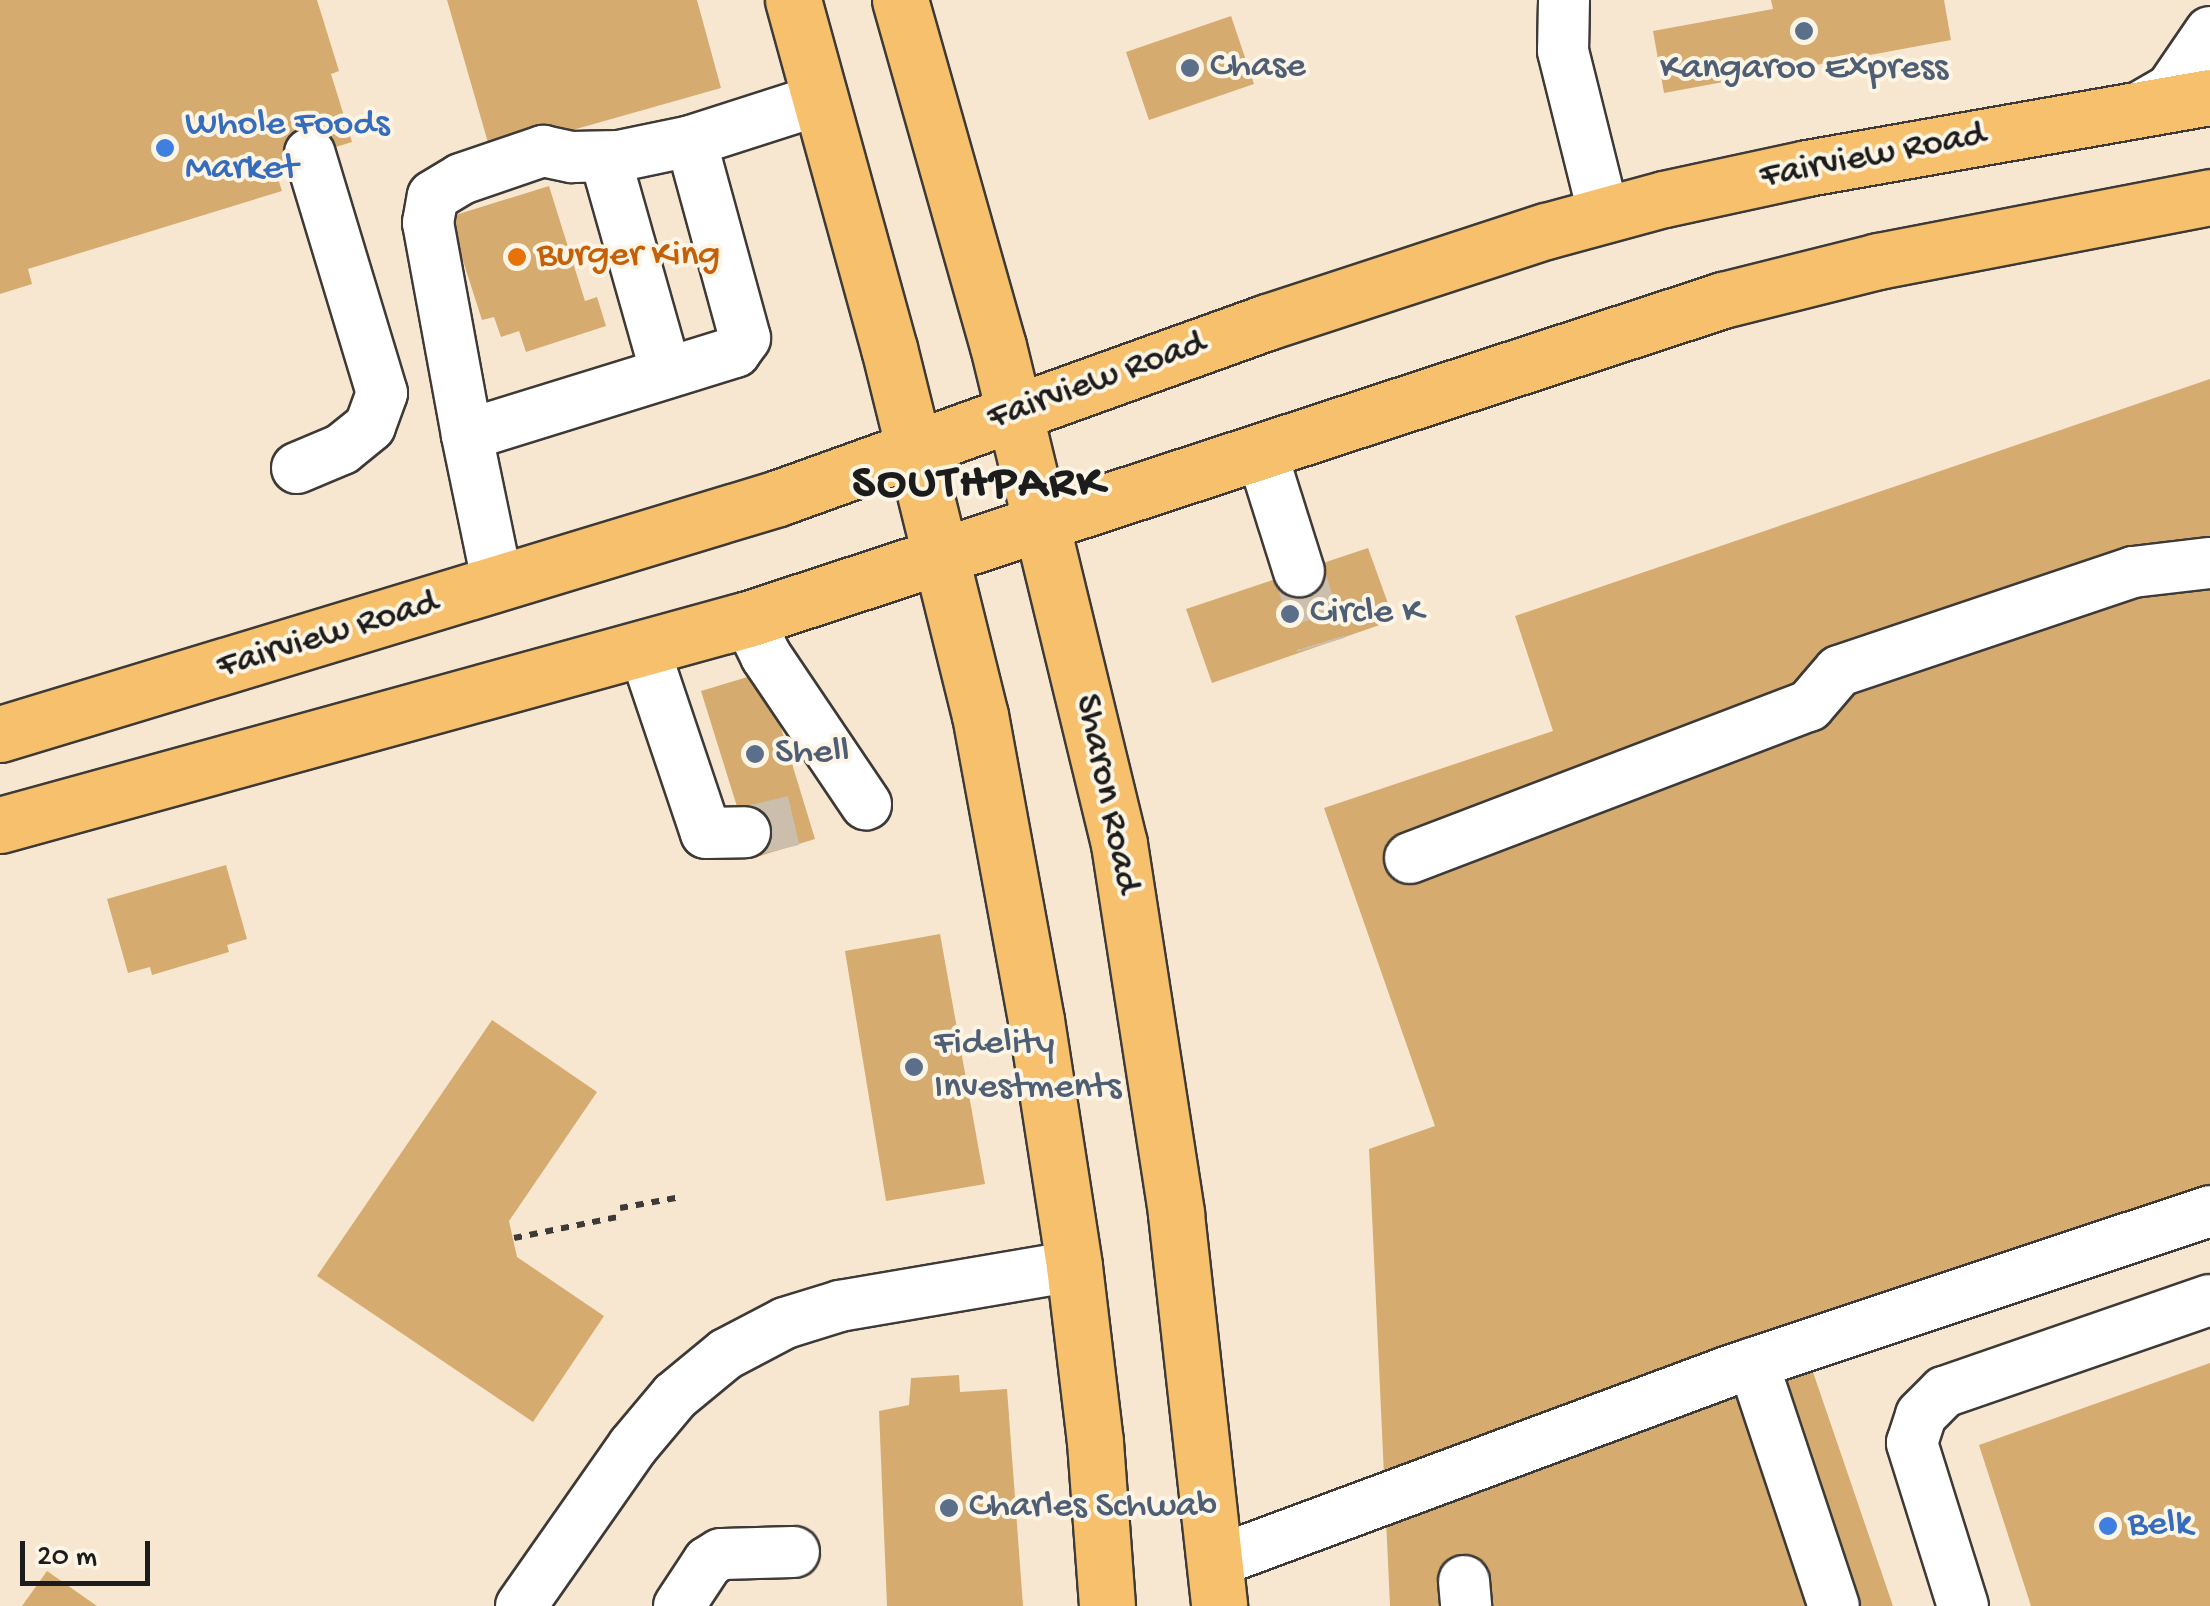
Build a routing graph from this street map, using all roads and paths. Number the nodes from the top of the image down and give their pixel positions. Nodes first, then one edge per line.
1 (793, 0) edge
2 (900, 0) edge
3 (1564, 0) edge
4 (2210, 32) edge
5 (2210, 96) edge
6 (819, 100) junction
7 (2137, 109) junction
8 (691, 141) junction
9 (310, 154) dead end
10 (605, 157) junction
11 (2210, 197) edge
12 (1604, 215) junction
13 (666, 372) junction
14 (1014, 410) junction
15 (466, 435) junction
16 (914, 448) junction
17 (1262, 454) junction
18 (297, 468) dead end
19 (1044, 525) junction
20 (942, 558) junction
21 (2210, 562) edge
22 (1299, 571) tunnel mouth
23 (498, 585) junction
24 (748, 619) junction
25 (644, 649) junction
26 (0, 734) edge
27 (866, 804) dead end
28 (0, 825) edge
29 (745, 832) tunnel mouth
30 (1410, 858) dead end
31 (681, 1198) dead end
32 (2210, 1211) edge
33 (514, 1238) dead end
34 (1074, 1266) junction
35 (2210, 1300) edge
36 (1753, 1363) junction
37 (794, 1552) dead end
38 (1217, 1584) edge
39 (521, 1606) edge
40 (679, 1606) edge
41 (1107, 1606) edge
42 (1834, 1606) edge
43 (1963, 1606) edge

1 - 6 main road
2 - 14 main road, Sharon Road
3 - 12 street
4 - 7 street
5 - 7 main road, Fairview Road
6 - 8 street
6 - 16 main road
7 - 12 main road, Fairview Road
8 - 10 street
8 - 13 street
9 - 18 street
10 - 13 street
10 - 15 street
11 - 17 main road
12 - 14 main road, Fairview Road
13 - 15 street
14 - 16 main road, Fairview Road
14 - 19 main road, Sharon Road
15 - 23 street
16 - 20 main road
16 - 23 main road, Fairview Road
17 - 19 main road
17 - 22 street
19 - 20 main road
19 - 38 main road, Sharon Road
20 - 24 main road
20 - 34 main road
21 - 30 street
23 - 26 main road, Fairview Road
24 - 25 main road
24 - 27 street
25 - 28 main road
25 - 29 street
31 - 33 path
32 - 36 street
34 - 39 street
34 - 41 main road
35 - 43 street
36 - 38 street
36 - 42 street
37 - 40 street

